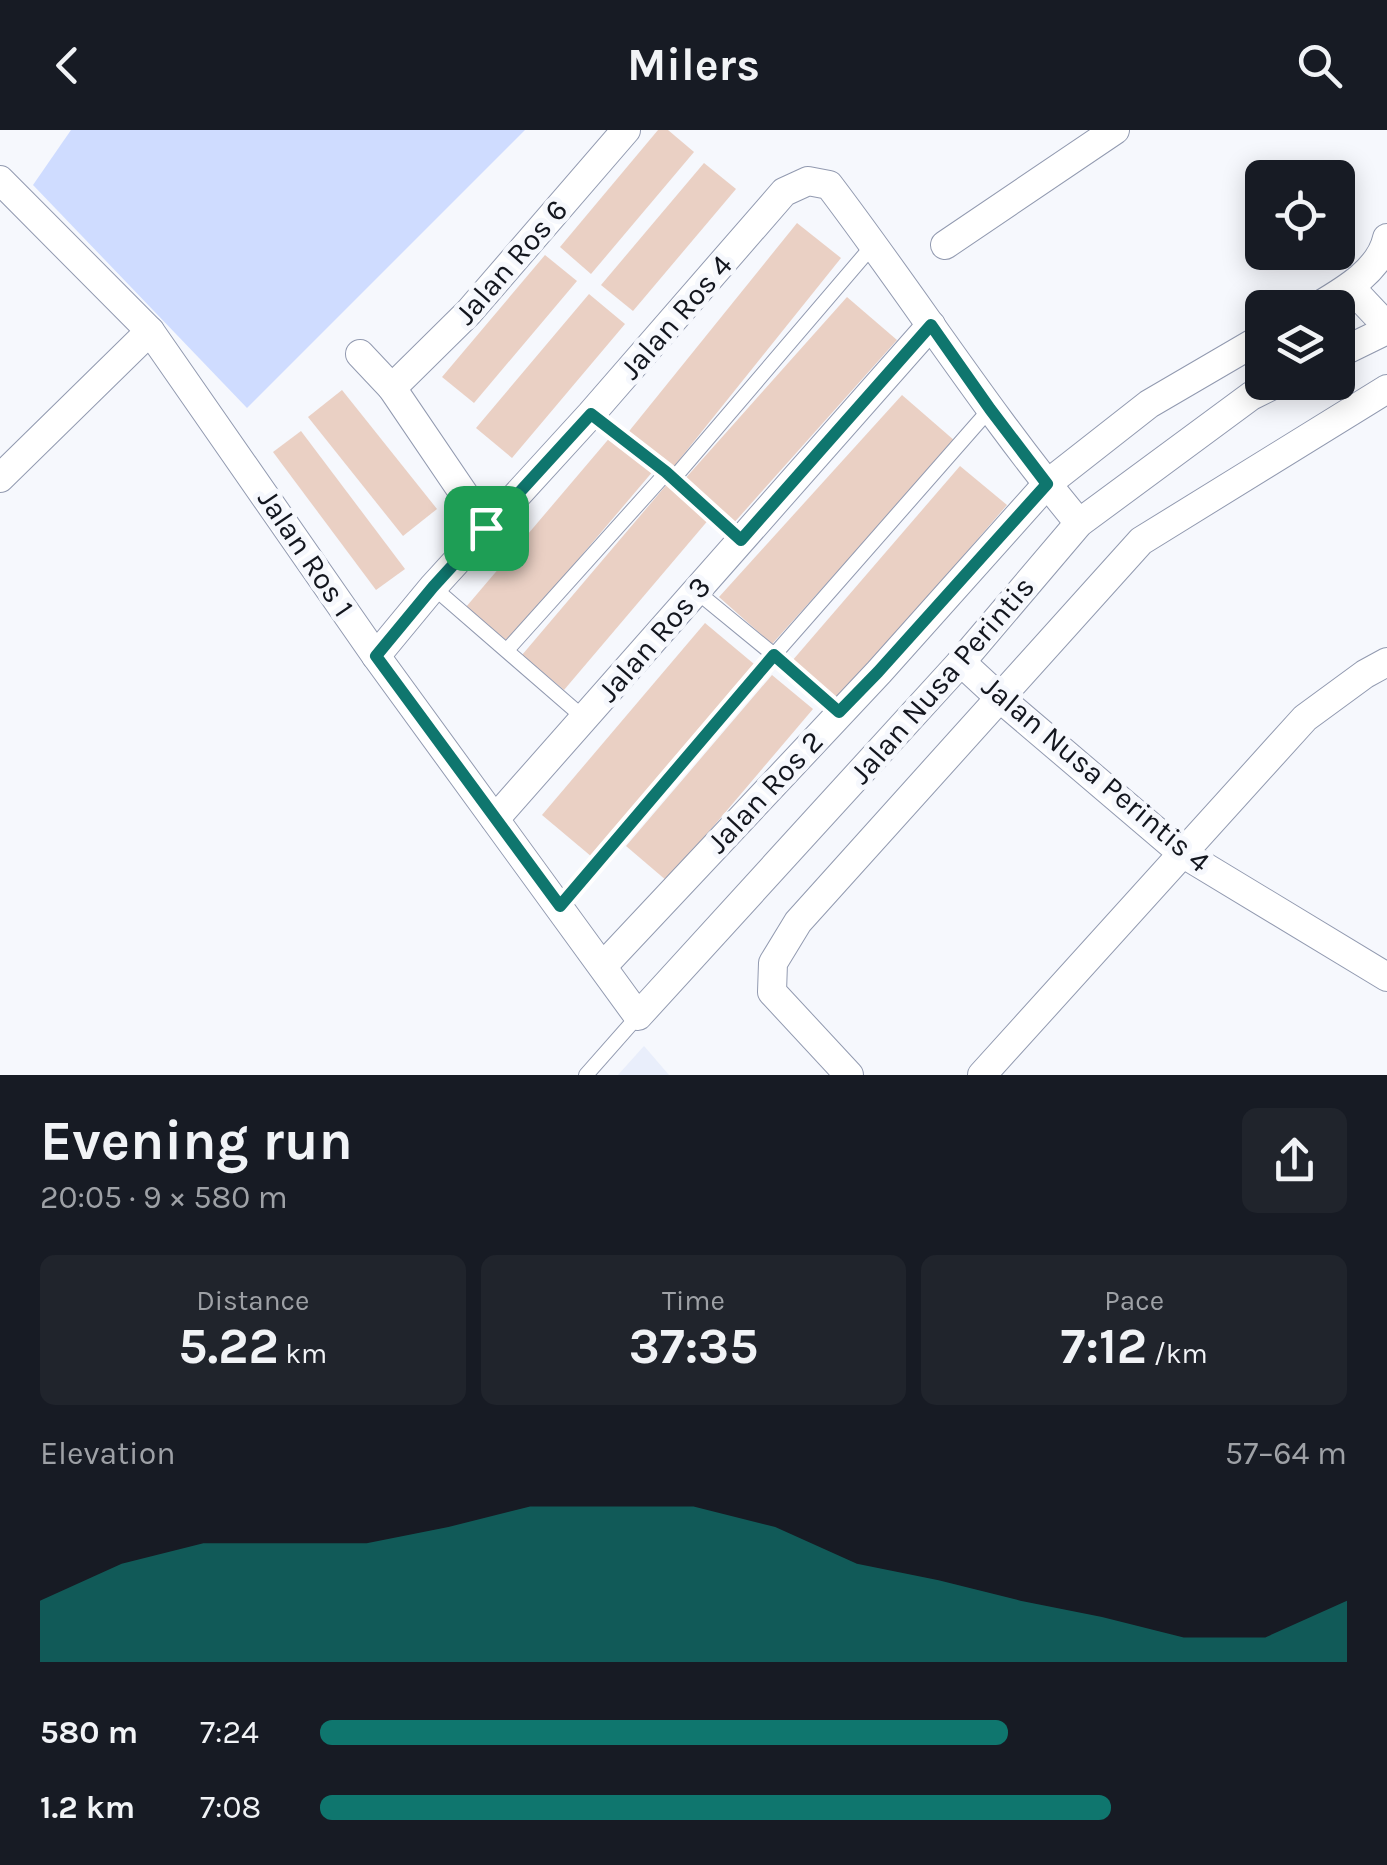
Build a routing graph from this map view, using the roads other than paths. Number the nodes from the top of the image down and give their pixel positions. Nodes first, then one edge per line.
1 (626, 130) edge
2 (1114, 130) edge
3 (0, 180) edge
4 (1387, 238) edge
5 (874, 244) junction
6 (945, 245) dead end
7 (1350, 287) junction
8 (1345, 290) edge
9 (931, 325) junction
10 (1387, 328) edge
11 (150, 331) junction
12 (1355, 345) edge
13 (1245, 348) edge
14 (360, 354) dead end
15 (392, 388) junction
16 (1387, 388) edge
17 (1246, 400) edge
18 (990, 409) junction
19 (591, 414) junction
20 (670, 475) junction
21 (0, 478) edge
22 (1047, 484) junction
23 (1079, 522) junction
24 (486, 528) junction
25 (741, 540) junction
26 (433, 587) junction
27 (696, 591) junction
28 (507, 650) junction
29 (774, 655) junction
30 (376, 656) junction
31 (961, 662) junction
32 (1387, 662) edge
33 (1001, 699) junction
34 (839, 712) junction
35 (584, 718) junction
36 (495, 819) junction
37 (1182, 854) junction
38 (560, 906) junction
39 (603, 966) junction
40 (1387, 977) edge
41 (638, 1016) junction
42 (586, 1075) edge
43 (849, 1075) edge
44 (982, 1075) edge

1 - 15 street, Jalan Ros 6
2 - 6 street
3 - 11 street, Jalan Ros 1
4 - 7 street
5 - 9 street
5 - 19 street, Jalan Ros 4
5 - 20 lane
7 - 8 street
7 - 10 street
9 - 18 street
9 - 25 street, Jalan Ros 3
10 - 12 street
11 - 21 street
11 - 30 street, Jalan Ros 1
13 - 22 street, Jalan Ros 2
14 - 15 street
15 - 24 street
16 - 33 street
17 - 23 street, Jalan Nusa Perintis
18 - 22 street
18 - 29 lane
19 - 20 lane
19 - 24 street, Jalan Ros 4
20 - 25 lane
20 - 28 lane
22 - 23 street
22 - 34 street, Jalan Ros 2
23 - 31 street, Jalan Nusa Perintis
24 - 26 street, Jalan Ros 4
25 - 27 street, Jalan Ros 3
26 - 28 lane
26 - 30 street, Jalan Ros 4
27 - 29 lane
27 - 35 street, Jalan Ros 3
28 - 35 lane
29 - 34 lane
29 - 38 lane
30 - 36 street, Jalan Ros 1
31 - 33 street, Jalan Nusa Perintis 4
31 - 41 street, Jalan Nusa Perintis
32 - 37 street
33 - 37 street, Jalan Nusa Perintis 4
33 - 43 street
34 - 39 street, Jalan Ros 2
35 - 36 street, Jalan Ros 3
36 - 38 street, Jalan Ros 1
37 - 40 street, Jalan Nusa Perintis 4
37 - 44 street
38 - 39 street, Jalan Ros 1
39 - 41 street, Jalan Ros 1
41 - 42 lane

